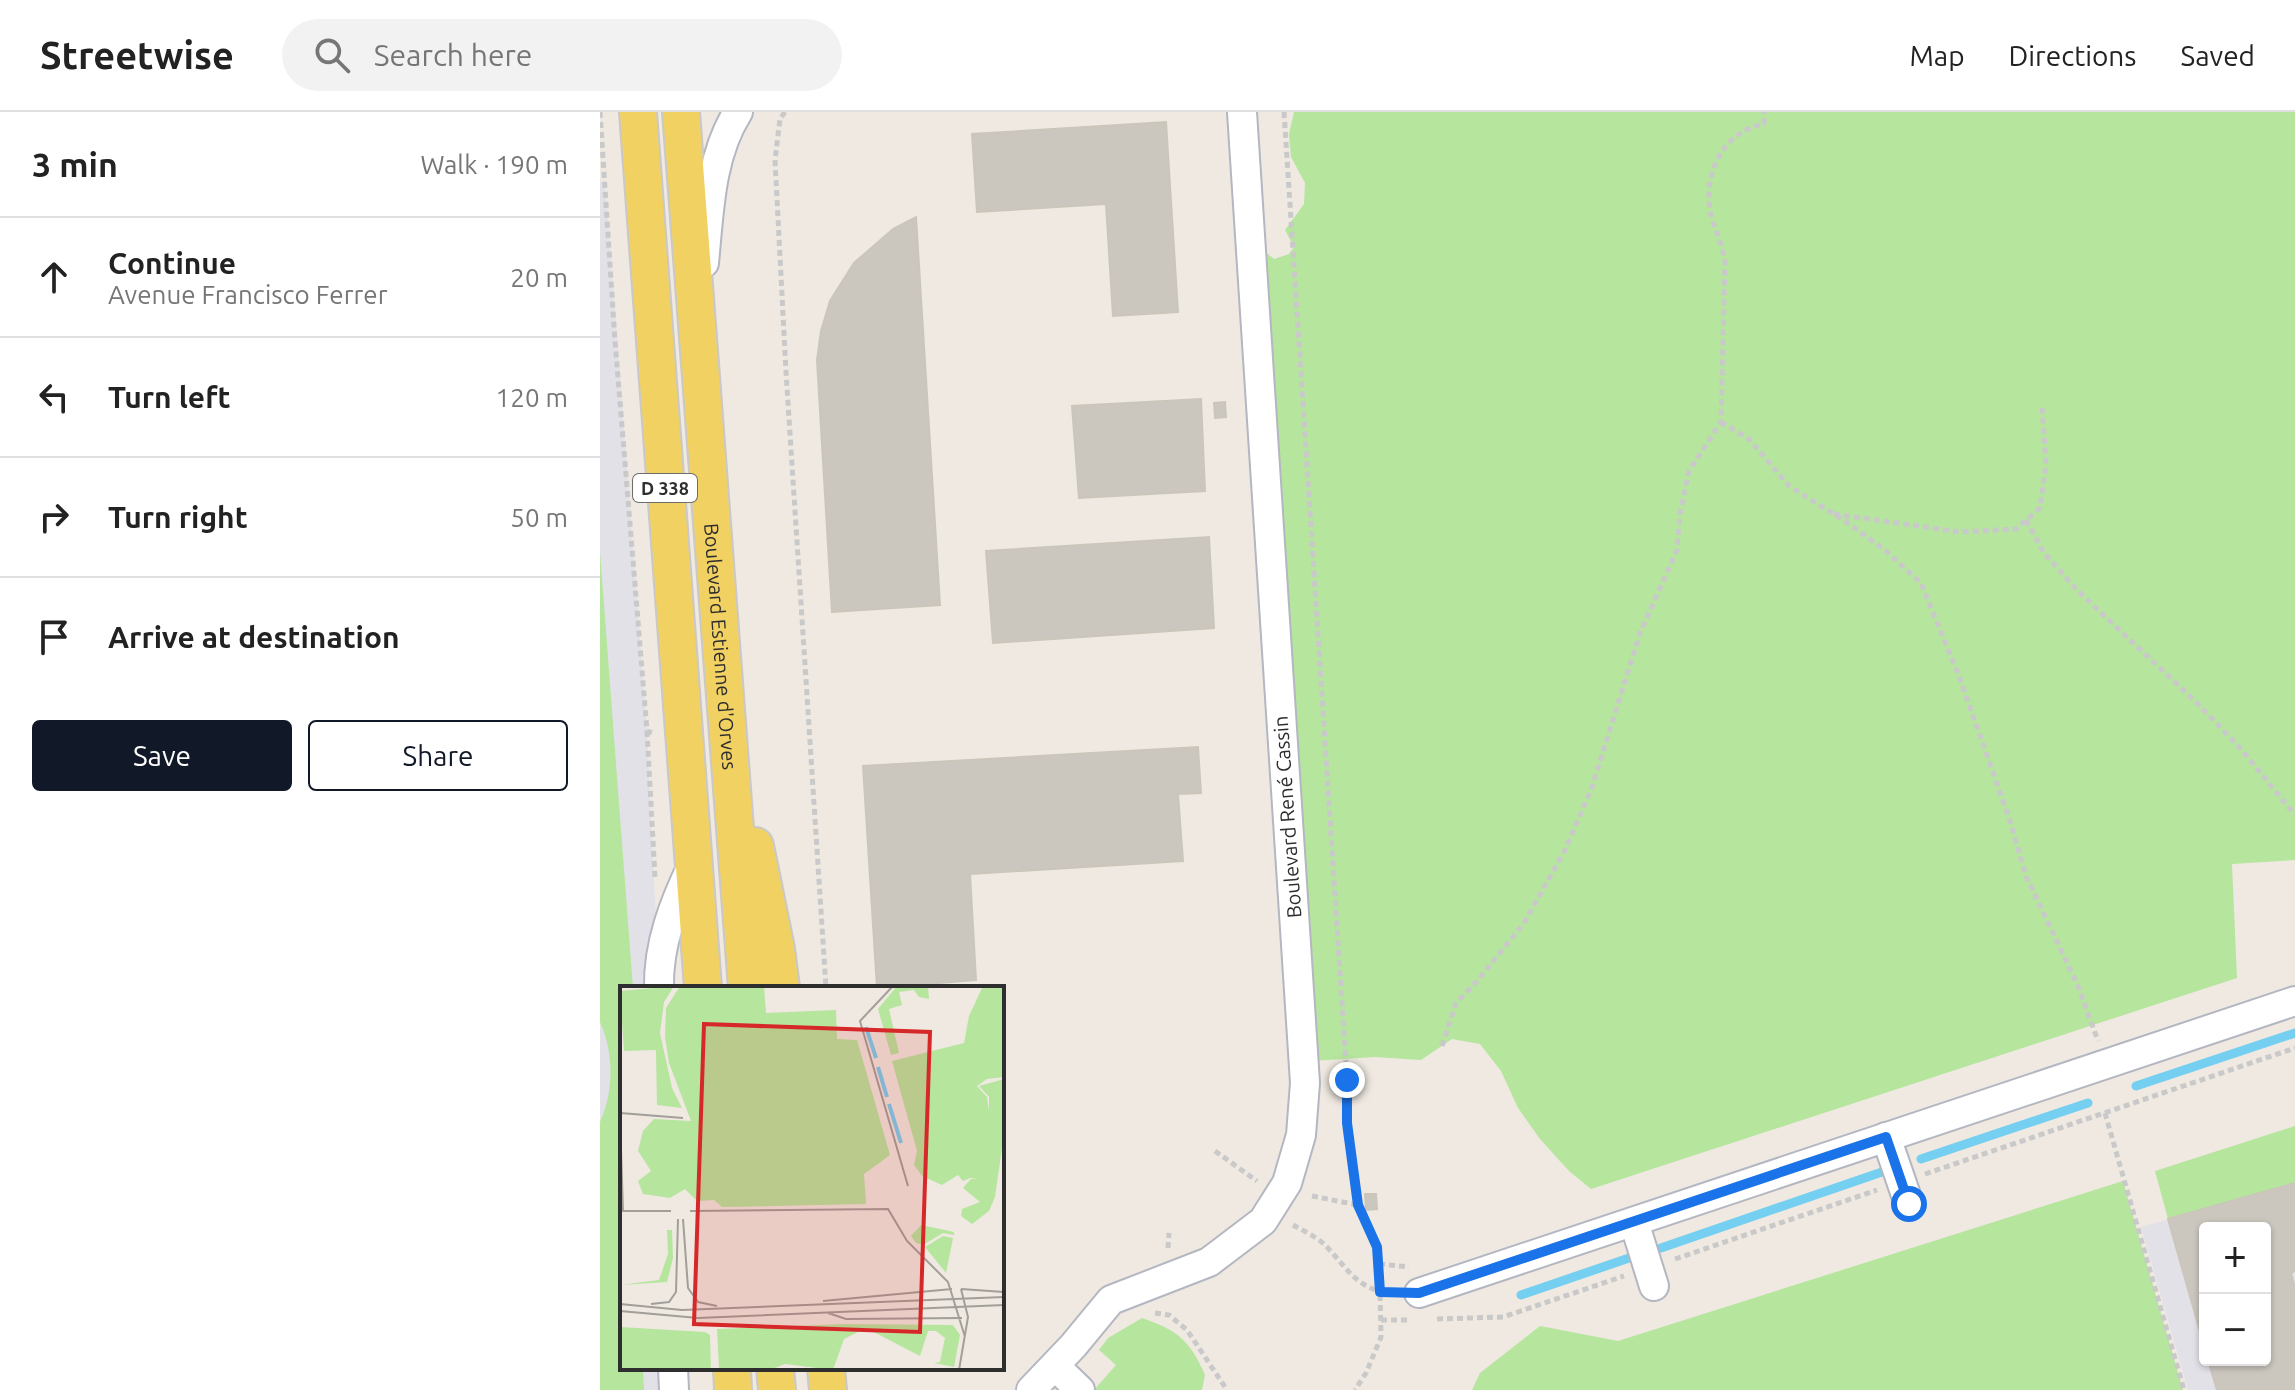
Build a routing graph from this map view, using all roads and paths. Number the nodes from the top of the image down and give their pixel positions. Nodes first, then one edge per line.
1 (600, 112) edge
2 (638, 112) edge
3 (681, 112) edge
4 (738, 112) edge
5 (785, 112) edge
6 (1242, 112) edge
7 (1284, 112) edge
8 (1764, 112) edge
9 (697, 331) junction
10 (2042, 404) dead end
11 (1721, 422) junction
12 (1831, 513) junction
13 (2026, 520) junction
14 (647, 731) junction
15 (685, 748) junction
16 (733, 802) junction
17 (2295, 815) edge
18 (693, 864) junction
19 (655, 882) dead end
20 (659, 986) edge
21 (703, 986) edge
22 (747, 986) edge
23 (781, 986) edge
24 (826, 986) edge
25 (2295, 1001) edge
26 (2099, 1043) dead end
27 (1442, 1046) dead end
28 (2105, 1113) dead end
29 (1886, 1137) junction
30 (1909, 1204) dead end
31 (1270, 1212) junction
32 (1634, 1222) junction
33 (1654, 1286) dead end
34 (1380, 1292) junction
35 (1419, 1293) joint
36 (1149, 1312) dead end
37 (1503, 1317) dead end
38 (1380, 1320) junction
39 (1055, 1366) junction
40 (673, 1370) edge
41 (732, 1370) edge
42 (775, 1370) edge
43 (826, 1370) edge
44 (674, 1390) edge
45 (733, 1390) edge
46 (777, 1390) edge
47 (828, 1390) edge
48 (1031, 1390) edge
49 (1080, 1390) edge
50 (1227, 1390) edge
51 (1355, 1390) edge
52 (2184, 1390) edge

1 - 14 path
2 - 15 main road, Boulevard Estienne d'Orves / D 338
3 - 9 main road, Boulevard Estienne d'Orves / D 338
4 - 9 street
5 - 24 path
6 - 31 street, Boulevard René Cassin
7 - 34 path
8 - 11 path
9 - 16 main road, Boulevard Estienne d'Orves / D 338
10 - 13 path
11 - 12 path
11 - 27 path
12 - 13 path
12 - 26 path
13 - 17 path
14 - 15 path
14 - 19 path
15 - 18 main road, Boulevard Estienne d'Orves / D 338
16 - 22 main road, Boulevard Estienne d'Orves / D 338
16 - 23 main road
18 - 20 street, D 338
18 - 21 main road, Boulevard Estienne d'Orves / D 338
25 - 29 street
28 - 52 path
29 - 30 street
29 - 32 street
31 - 34 path
31 - 39 street, Boulevard René Cassin
32 - 33 street
32 - 35 street
34 - 35 path
34 - 38 path
36 - 50 path
37 - 38 path
38 - 51 path
39 - 48 street, Boulevard René Cassin
39 - 49 street
40 - 44 street
41 - 45 main road
42 - 46 main road
43 - 47 main road

